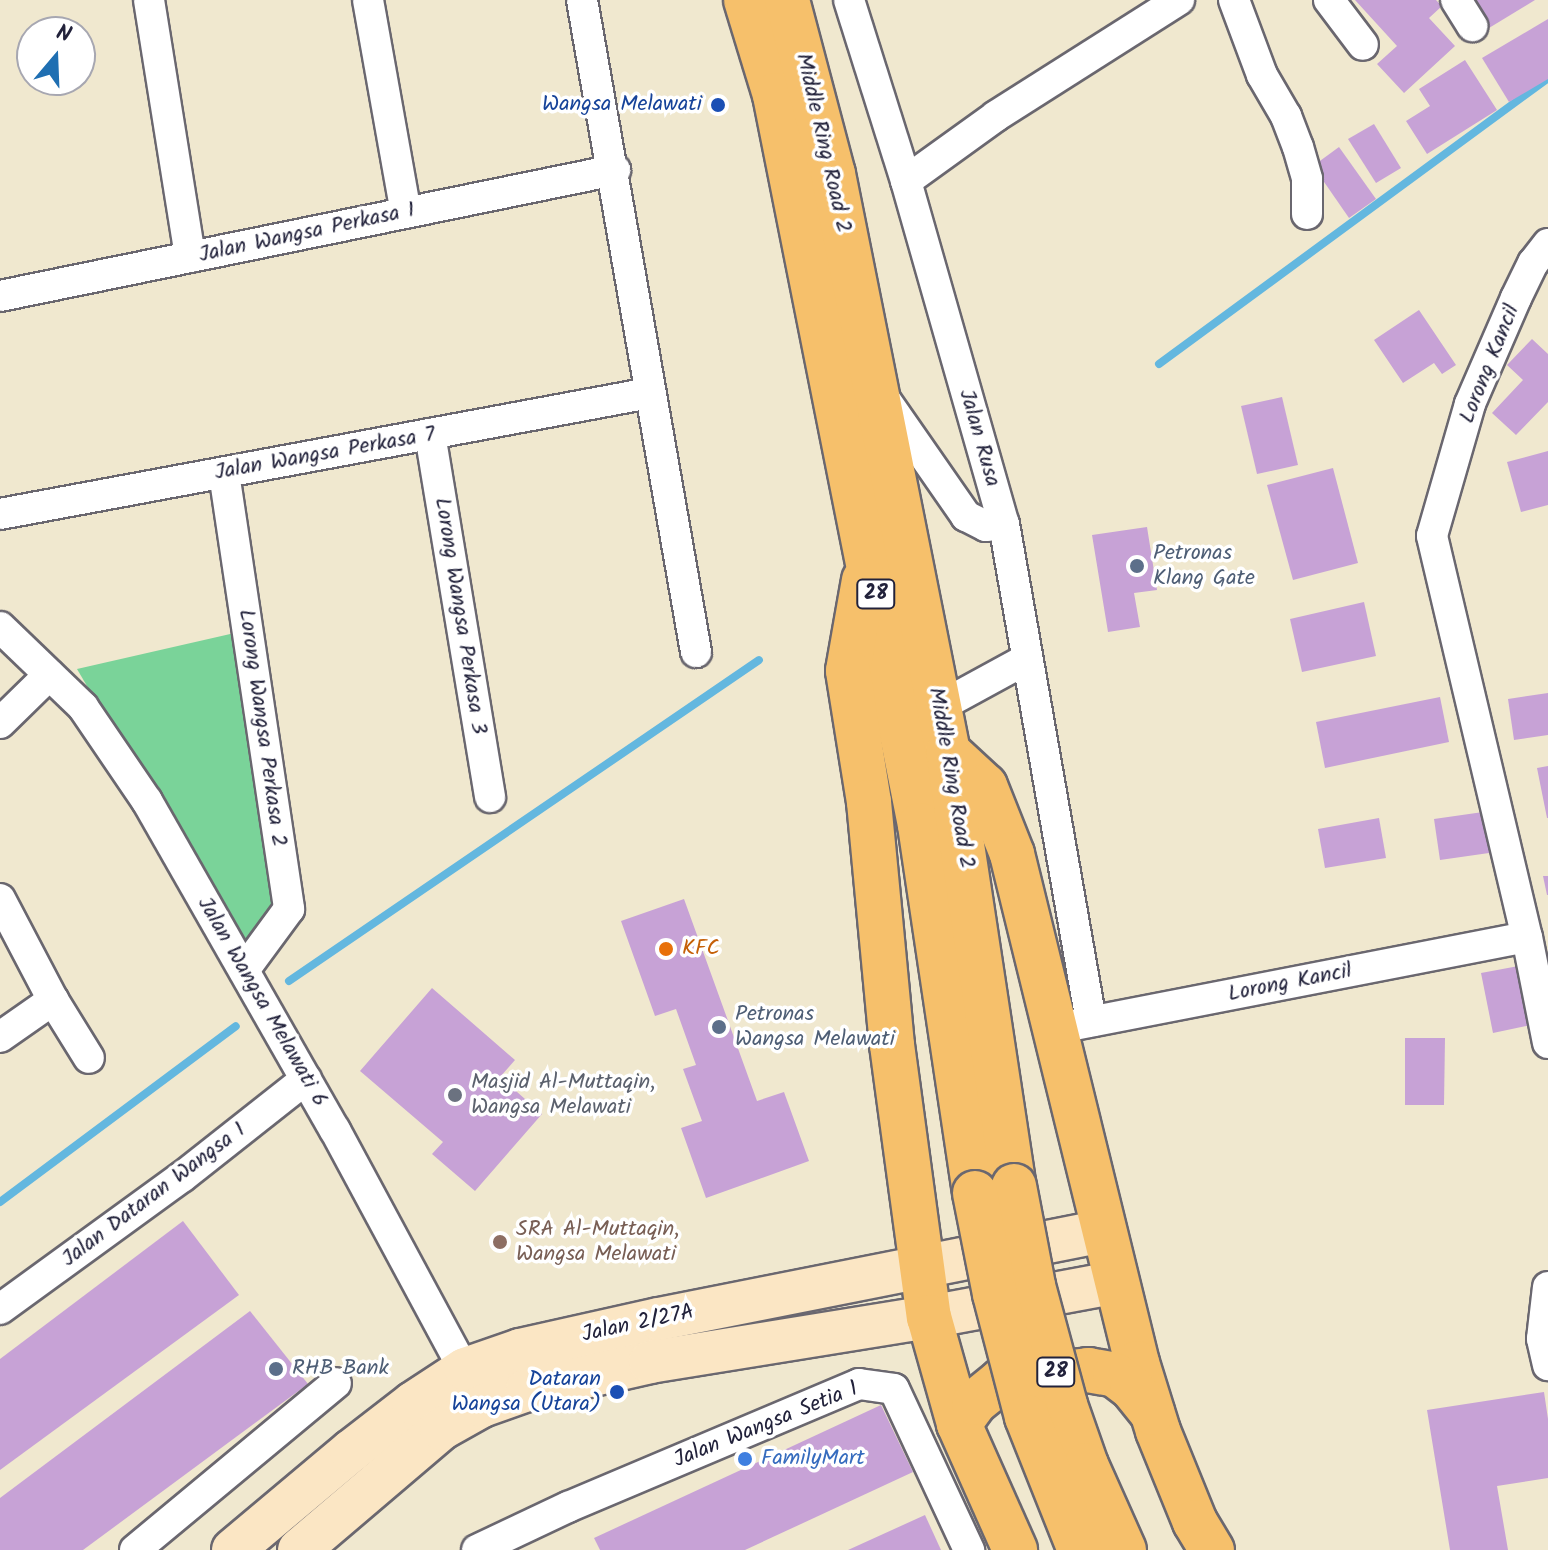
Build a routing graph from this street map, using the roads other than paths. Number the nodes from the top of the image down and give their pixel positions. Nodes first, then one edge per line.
1 (149, 0) edge
2 (368, 0) edge
3 (582, 0) edge
4 (746, 0) edge
5 (787, 0) edge
6 (849, 0) edge
7 (1179, 0) edge
8 (1234, 0) edge
9 (1329, 0) edge
10 (1456, 0) edge
11 (1472, 26) dead end
12 (1363, 45) dead end
13 (615, 170) junction
14 (906, 181) junction
15 (406, 213) junction
16 (1307, 214) dead end
17 (1548, 244) edge
18 (190, 257) junction
19 (0, 296) edge
20 (873, 383) junction
21 (650, 393) junction
22 (430, 434) junction
23 (224, 473) junction
24 (0, 514) edge
25 (1004, 524) junction
26 (868, 554) junction
27 (0, 627) edge
28 (696, 652) dead end
29 (1027, 659) junction
30 (49, 675) junction
31 (939, 707) junction
32 (0, 723) edge
33 (948, 752) junction
34 (490, 797) dead end
35 (0, 899) edge
36 (1527, 937) junction
37 (245, 969) junction
38 (53, 1000) junction
39 (1072, 1026) junction
40 (0, 1037) edge
41 (1548, 1043) edge
42 (89, 1058) dead end
43 (306, 1079) junction
44 (994, 1190) junction
45 (1103, 1231) junction
46 (921, 1265) junction
47 (1117, 1282) junction
48 (1548, 1287) edge
49 (0, 1309) edge
50 (929, 1317) junction
51 (1548, 1365) edge
52 (465, 1369) junction
53 (336, 1383) dead end
54 (482, 1406) junction
55 (1152, 1413) junction
56 (959, 1424) junction
57 (135, 1550) edge
58 (233, 1550) edge
59 (299, 1550) edge
60 (477, 1550) edge
61 (969, 1550) edge
62 (1015, 1550) edge
63 (1080, 1550) edge
64 (1124, 1550) edge
65 (1212, 1550) edge

1 - 18 street
2 - 15 street
3 - 13 street
4 - 26 highway, Middle Ring Road 2 / 28
5 - 20 highway, Middle Ring Road 2 / 28
6 - 14 street, Jalan Rusa
7 - 14 street
8 - 16 street
9 - 12 street
10 - 11 street
13 - 15 street, Jalan Wangsa Perkasa 1
13 - 21 street
14 - 25 street, Jalan Rusa
15 - 18 street, Jalan Wangsa Perkasa 1
17 - 36 street, Lorong Kancil
18 - 19 street, Jalan Wangsa Perkasa 1
20 - 25 street
20 - 31 highway, Middle Ring Road 2 / 28
21 - 22 street, Jalan Wangsa Perkasa 7
21 - 28 street
22 - 23 street, Jalan Wangsa Perkasa 7
22 - 34 street, Lorong Wangsa Perkasa 3
23 - 24 street, Jalan Wangsa Perkasa 7
23 - 37 street, Lorong Wangsa Perkasa 2
25 - 29 street, Jalan Rusa
26 - 44 highway, Middle Ring Road 2 / 28
26 - 46 highway
27 - 30 street, Jalan Wangsa Melawati 6
29 - 31 street
29 - 39 street, Jalan Rusa
30 - 32 street
30 - 37 street, Jalan Wangsa Melawati 6
31 - 33 highway, Middle Ring Road 2 / 28
33 - 39 highway
33 - 44 highway, Middle Ring Road 2 / 28
35 - 38 street
36 - 39 street, Lorong Kancil
36 - 41 street
37 - 43 street, Jalan Wangsa Melawati 6
38 - 40 street
38 - 42 street
39 - 45 highway
43 - 49 street, Jalan Dataran Wangsa 1
43 - 52 street, Jalan Wangsa Melawati 6
44 - 63 highway, Middle Ring Road 2 / 28, bridge
44 - 64 highway, Middle Ring Road 2 / 28, bridge
45 - 46 main road, Jalan 2/27A
45 - 47 highway
46 - 50 highway
46 - 52 main road, Jalan 2/27A
47 - 50 main road, Jalan 2/27A
47 - 55 highway
48 - 51 street
50 - 54 main road, Jalan 2/27A
50 - 56 highway
52 - 54 street, Jalan Wangsa Melawati 6
52 - 58 main road, Jalan 2/27A
53 - 57 street
54 - 59 main road, Jalan 2/27A
55 - 56 highway
55 - 65 highway
56 - 62 highway
60 - 61 street, Jalan Wangsa Setia 1

